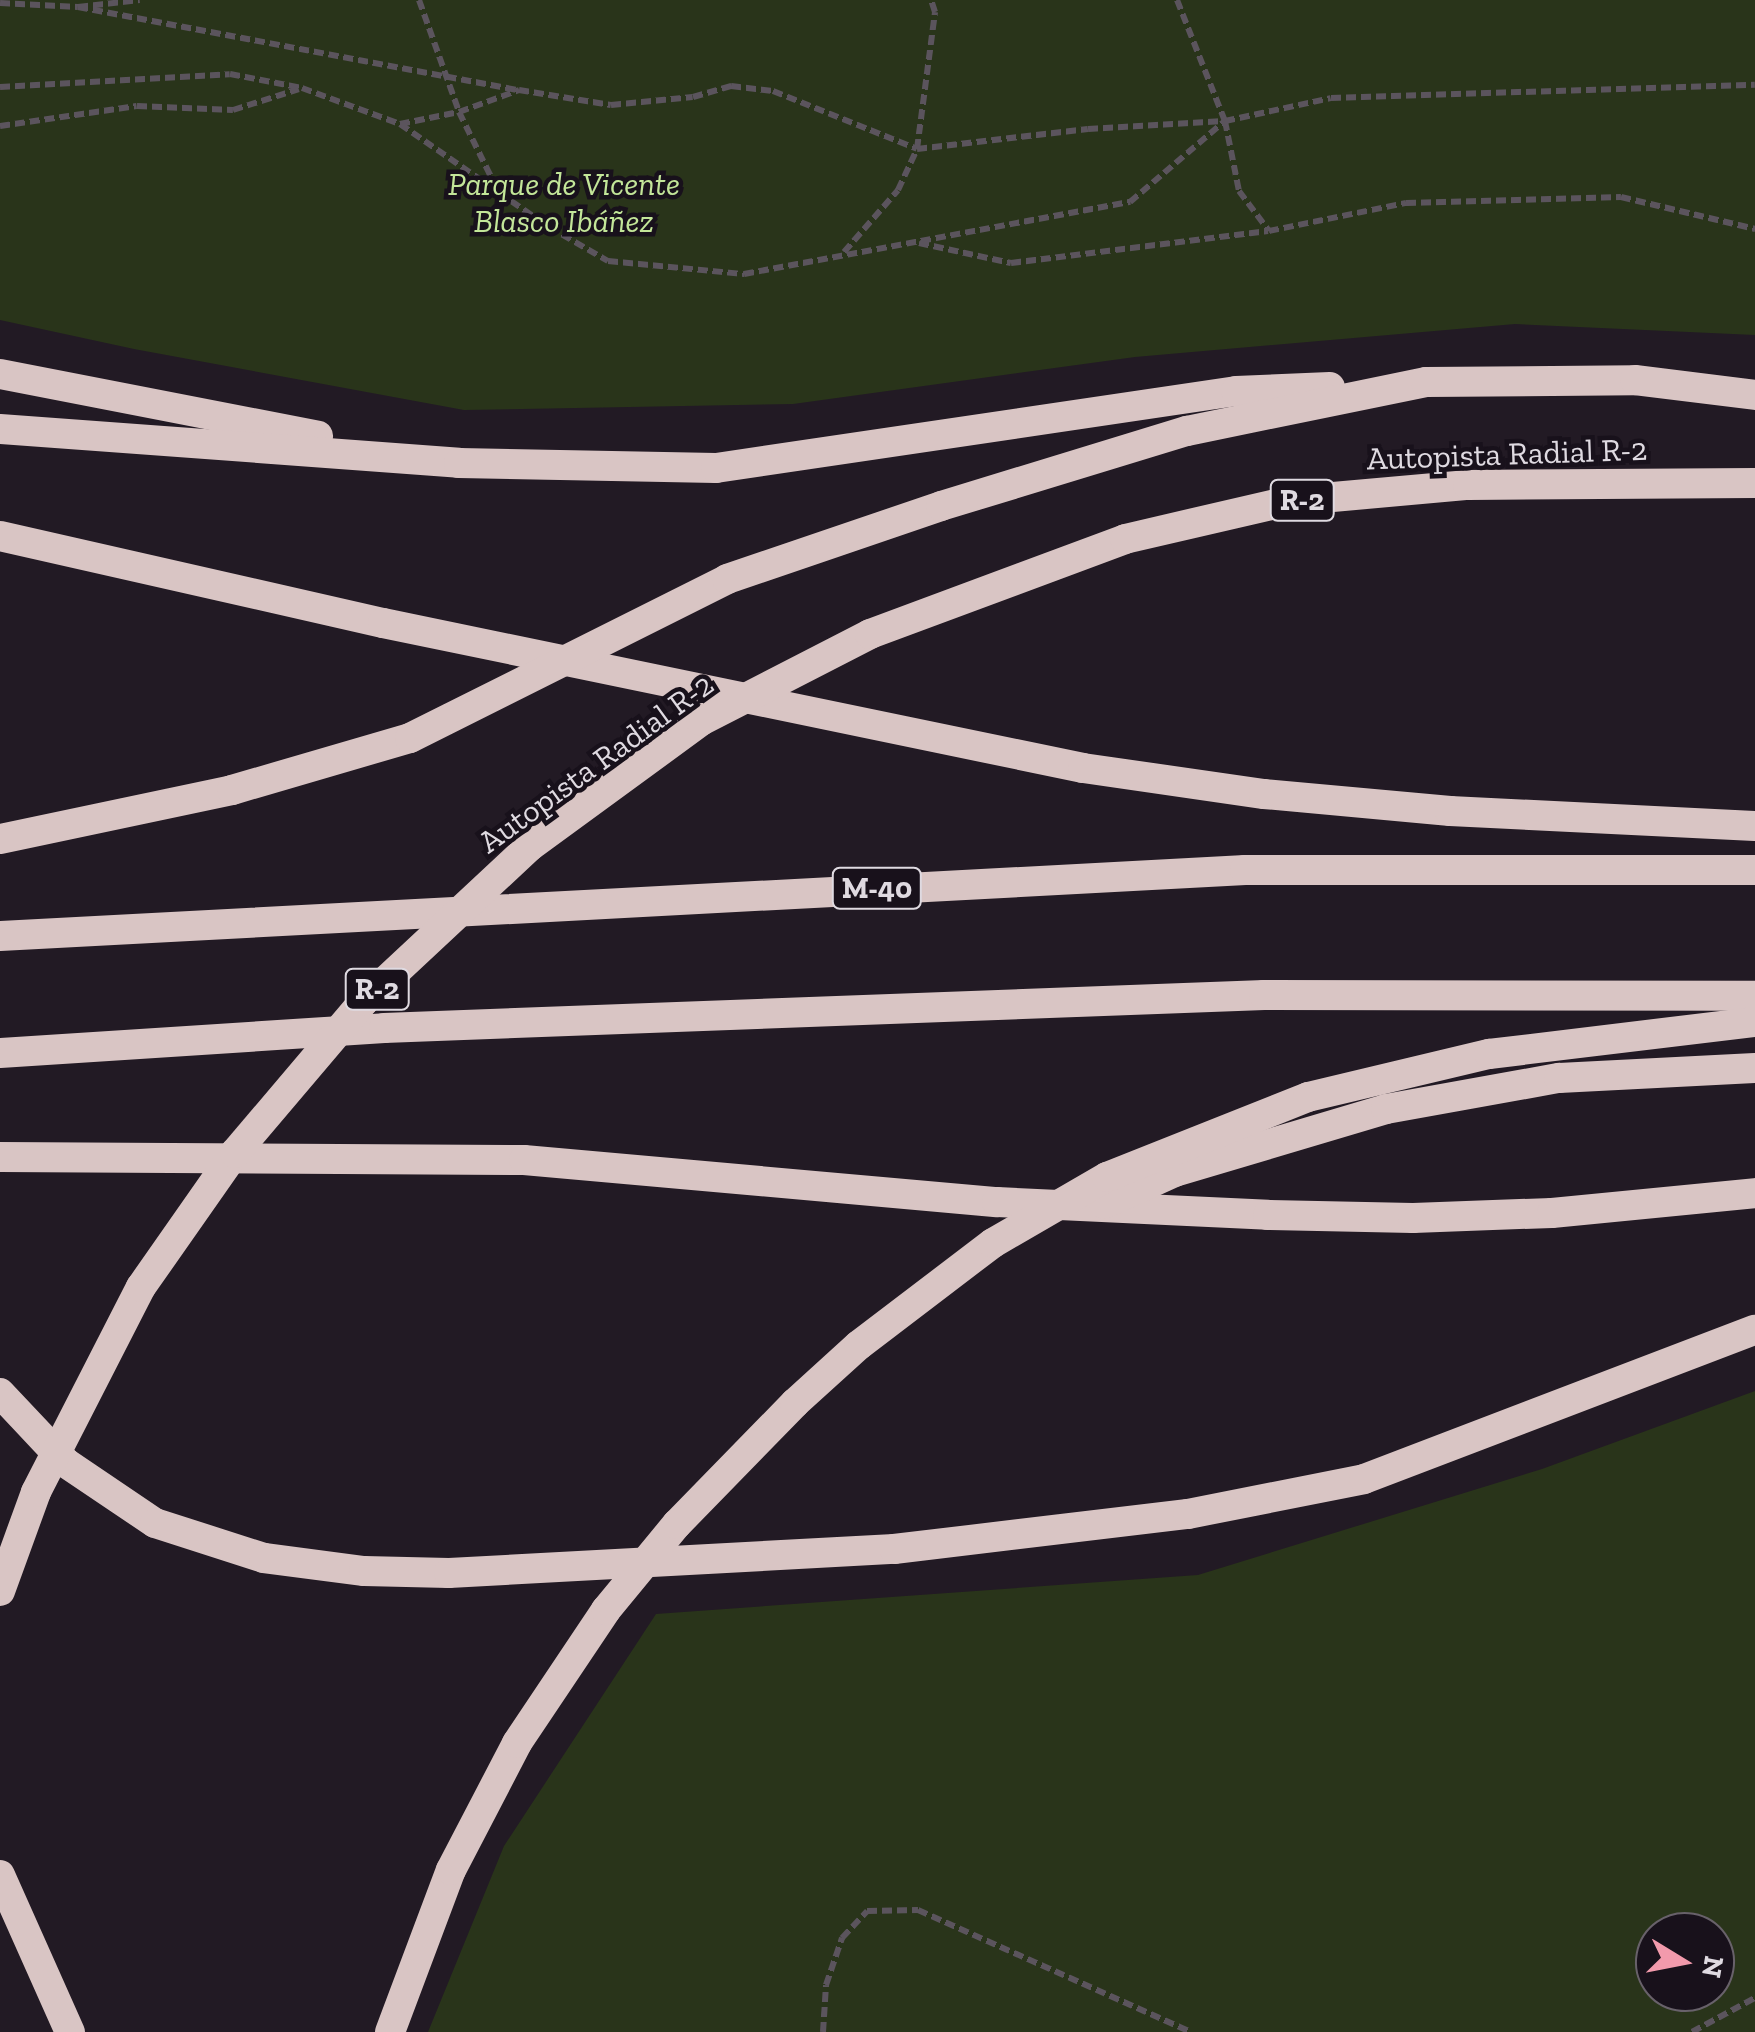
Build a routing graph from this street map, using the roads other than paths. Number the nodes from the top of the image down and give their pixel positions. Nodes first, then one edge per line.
1 (0, 374) edge
2 (1426, 382) junction
3 (1755, 394) edge
4 (0, 429) edge
5 (458, 464) junction
6 (1755, 483) edge
7 (0, 536) edge
8 (1755, 826) edge
9 (0, 839) edge
10 (1755, 870) edge
11 (0, 936) edge
12 (1755, 996) edge
13 (1755, 1022) edge
14 (0, 1053) edge
15 (1755, 1068) edge
16 (1241, 1135) junction
17 (0, 1157) edge
18 (1755, 1193) edge
19 (1755, 1330) edge
20 (0, 1393) edge
21 (0, 1590) edge
22 (0, 1875) edge
23 (70, 2032) edge
24 (390, 2032) edge

1 - 5 highway
2 - 3 highway
2 - 5 highway
2 - 9 highway
4 - 5 highway
6 - 21 highway, Autopista Radial R-2 / R-2
7 - 8 highway
10 - 11 highway, M-40
12 - 14 highway
13 - 16 highway
15 - 16 highway
16 - 24 highway
17 - 18 highway
19 - 20 highway
22 - 23 highway

